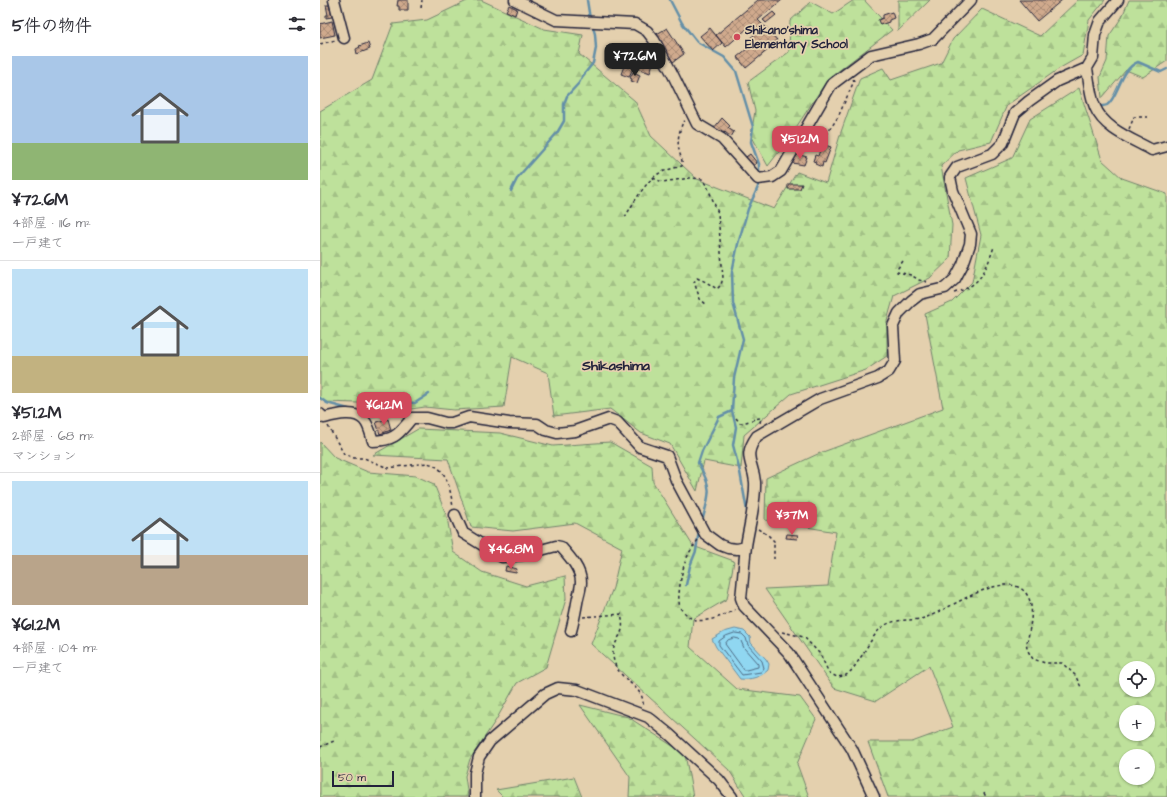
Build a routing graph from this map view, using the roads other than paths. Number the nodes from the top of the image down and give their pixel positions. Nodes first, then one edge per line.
1 (334, 0) edge
2 (515, 0) edge
3 (971, 0) edge
4 (1118, 0) edge
5 (344, 38) road end
6 (1087, 68) junction
7 (1167, 146) edge
8 (322, 416) edge
9 (455, 515) road end
10 (746, 547) junction
11 (571, 631) dead end
12 (475, 797) edge
13 (732, 797) edge
14 (874, 797) edge

1 - 5 street
2 - 3 street
4 - 6 street
6 - 7 street
6 - 10 street
8 - 10 street
9 - 11 street
10 - 14 street
12 - 13 street

